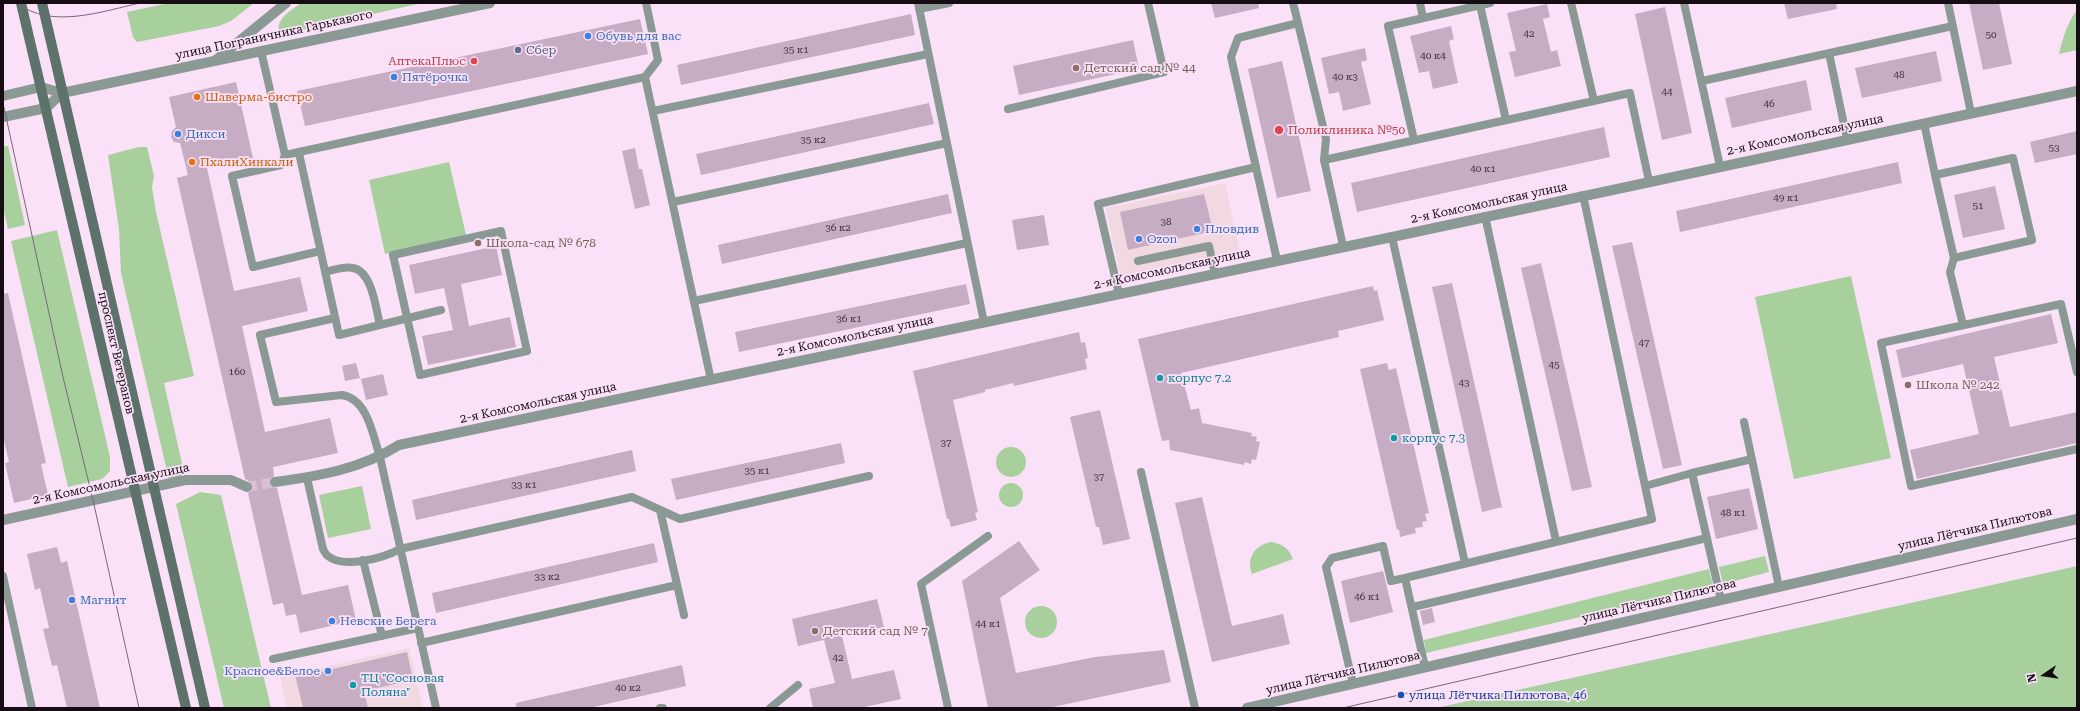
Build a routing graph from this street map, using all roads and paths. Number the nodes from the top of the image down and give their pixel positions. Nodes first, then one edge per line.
1 (21, 3) edge
2 (42, 3) edge
3 (286, 3) edge
4 (490, 3) edge
5 (646, 3) edge
6 (949, 3) edge
7 (1148, 3) edge
8 (1293, 3) edge
9 (1420, 3) edge
10 (1490, 3) edge
11 (1571, 3) edge
12 (1684, 3) edge
13 (1948, 3) edge
14 (1480, 5) junction
15 (918, 6) edge
16 (1423, 18) junction
17 (1298, 23) junction
18 (1953, 26) junction
19 (262, 50) junction
20 (928, 54) junction
21 (1829, 54) junction
22 (216, 60) junction
23 (646, 77) junction
24 (1702, 81) junction
25 (41, 87) junction
26 (2077, 91) edge
27 (62, 93) junction
28 (3, 96) edge
29 (1594, 101) junction
30 (46, 108) junction
31 (1008, 109) dead end
32 (653, 111) junction
33 (1971, 113) junction
34 (3, 116) edge
35 (1506, 120) junction
36 (1924, 123) junction
37 (1414, 140) junction
38 (1847, 140) junction
39 (947, 143) junction
40 (299, 153) junction
41 (285, 155) junction
42 (1324, 160) junction
43 (1720, 166) junction
44 (1256, 167) junction
45 (1935, 175) junction
46 (1649, 181) junction
47 (1583, 196) junction
48 (673, 202) junction
49 (1485, 216) junction
50 (1392, 237) junction
51 (967, 243) junction
52 (1343, 246) junction
53 (320, 251) junction
54 (1954, 258) junction
55 (1277, 260) junction
56 (1138, 261) dead end
57 (325, 272) junction
58 (1215, 274) junction
59 (1119, 294) junction
60 (694, 301) junction
61 (441, 310) dead end
62 (407, 317) junction
63 (335, 318) junction
64 (984, 322) junction
65 (380, 325) junction
66 (1963, 325) junction
67 (2077, 329) edge
68 (2068, 331) junction
69 (2077, 372) edge
70 (711, 380) junction
71 (1744, 422) dead end
72 (2077, 449) edge
73 (380, 457) junction
74 (1752, 459) junction
75 (1141, 472) dead end
76 (1692, 473) junction
77 (869, 476) dead end
78 (307, 478) junction
79 (275, 482) tunnel mouth
80 (1645, 486) junction
81 (154, 487) junction
82 (247, 487) tunnel mouth
83 (135, 491) junction
84 (660, 510) junction
85 (2077, 519) edge
86 (3, 520) edge
87 (988, 536) dead end
88 (1707, 538) junction
89 (1556, 541) junction
90 (400, 549) junction
91 (363, 560) junction
92 (1465, 563) junction
93 (3, 576) edge
94 (1405, 578) junction
95 (677, 585) junction
96 (1779, 587) junction
97 (1721, 600) junction
98 (1412, 607) junction
99 (684, 615) dead end
100 (418, 628) junction
101 (382, 636) junction
102 (421, 643) junction
103 (273, 659) dead end
104 (1426, 667) junction
105 (1353, 684) junction
106 (798, 685) dead end
107 (32, 708) edge
108 (186, 708) edge
109 (205, 708) edge
110 (436, 708) edge
111 (660, 708) edge
112 (663, 708) edge
113 (770, 708) edge
114 (948, 708) edge
115 (1195, 708) edge
116 (1247, 708) edge

1 - 25 main road, проспект Ветеранов
2 - 27 main road, проспект Ветеранов
3 - 22 street
4 - 19 street, улица Пограничника Гарькавого
5 - 23 lane
6 - 15 lane
7 - 31 lane
8 - 17 lane
9 - 16 lane
10 - 14 lane
11 - 29 lane
12 - 24 lane
13 - 18 lane
14 - 16 lane
14 - 35 lane
15 - 20 lane
16 - 37 lane
17 - 42 lane
17 - 44 lane
18 - 21 lane
18 - 33 lane
19 - 22 street, улица Пограничника Гарькавого
19 - 41 lane
20 - 32 lane
20 - 39 lane
21 - 24 lane
21 - 38 lane
22 - 27 street, улица Пограничника Гарькавого
23 - 32 lane
23 - 40 lane
24 - 43 lane
25 - 27 street, улица Пограничника Гарькавого
25 - 28 street, улица Пограничника Гарькавого
25 - 30 main road, проспект Ветеранов
26 - 33 street, 2-я Комсомольская улица
27 - 30 street
27 - 81 main road, проспект Ветеранов
29 - 35 lane
29 - 46 lane
30 - 34 street
30 - 83 main road, проспект Ветеранов
32 - 48 lane
33 - 36 street, 2-я Комсомольская улица
35 - 37 lane
36 - 38 street, 2-я Комсомольская улица
36 - 45 lane
37 - 42 lane
38 - 43 street, 2-я Комсомольская улица
39 - 48 lane
39 - 51 lane
40 - 41 lane
40 - 53 lane
41 - 53 lane
42 - 52 lane
43 - 46 street, 2-я Комсомольская улица
44 - 55 lane
44 - 59 lane
45 - 54 lane
45 - 54 lane
46 - 47 street, 2-я Комсомольская улица
47 - 49 street, 2-я Комсомольская улица
47 - 80 lane
48 - 60 lane
49 - 50 street, 2-я Комсомольская улица
49 - 89 lane
50 - 52 street, 2-я Комсомольская улица
50 - 92 lane
51 - 60 lane
51 - 64 lane
52 - 55 street, 2-я Комсомольская улица
53 - 57 lane
54 - 66 lane
55 - 58 street, 2-я Комсомольская улица
56 - 58 lane
57 - 63 lane
57 - 65 lane
58 - 59 street, 2-я Комсомольская улица
59 - 64 street, 2-я Комсомольская улица
60 - 70 lane
61 - 62 lane
62 - 62 lane
62 - 65 lane
63 - 65 lane
63 - 73 lane
64 - 70 street, 2-я Комсомольская улица
66 - 68 lane
66 - 72 lane
67 - 68 lane
68 - 69 lane
70 - 73 street, 2-я Комсомольская улица
71 - 74 lane
73 - 78 street, 2-я Комсомольская улица
73 - 90 lane
74 - 76 lane
74 - 96 lane
75 - 115 lane
76 - 80 lane
76 - 88 lane
77 - 84 lane
78 - 79 street, 2-я Комсомольская улица
78 - 91 lane
80 - 89 lane
81 - 82 street, 2-я Комсомольская улица
81 - 83 street, 2-я Комсомольская улица
81 - 109 main road, проспект Ветеранов
83 - 86 street, 2-я Комсомольская улица
83 - 108 main road, проспект Ветеранов
84 - 90 lane
84 - 95 lane
85 - 96 street, улица Лётчика Пилютова
87 - 114 lane
88 - 97 lane
88 - 98 lane
89 - 92 lane
90 - 91 lane
90 - 100 lane
91 - 101 lane
92 - 94 lane
93 - 107 lane
94 - 98 lane
94 - 105 lane
95 - 99 lane
95 - 102 lane
96 - 97 street, улица Лётчика Пилютова
97 - 104 street, улица Лётчика Пилютова
98 - 104 lane
100 - 101 lane
100 - 102 lane
101 - 103 lane
102 - 110 lane
104 - 105 street, улица Лётчика Пилютова
105 - 116 street, улица Лётчика Пилютова
106 - 113 lane
111 - 112 lane

